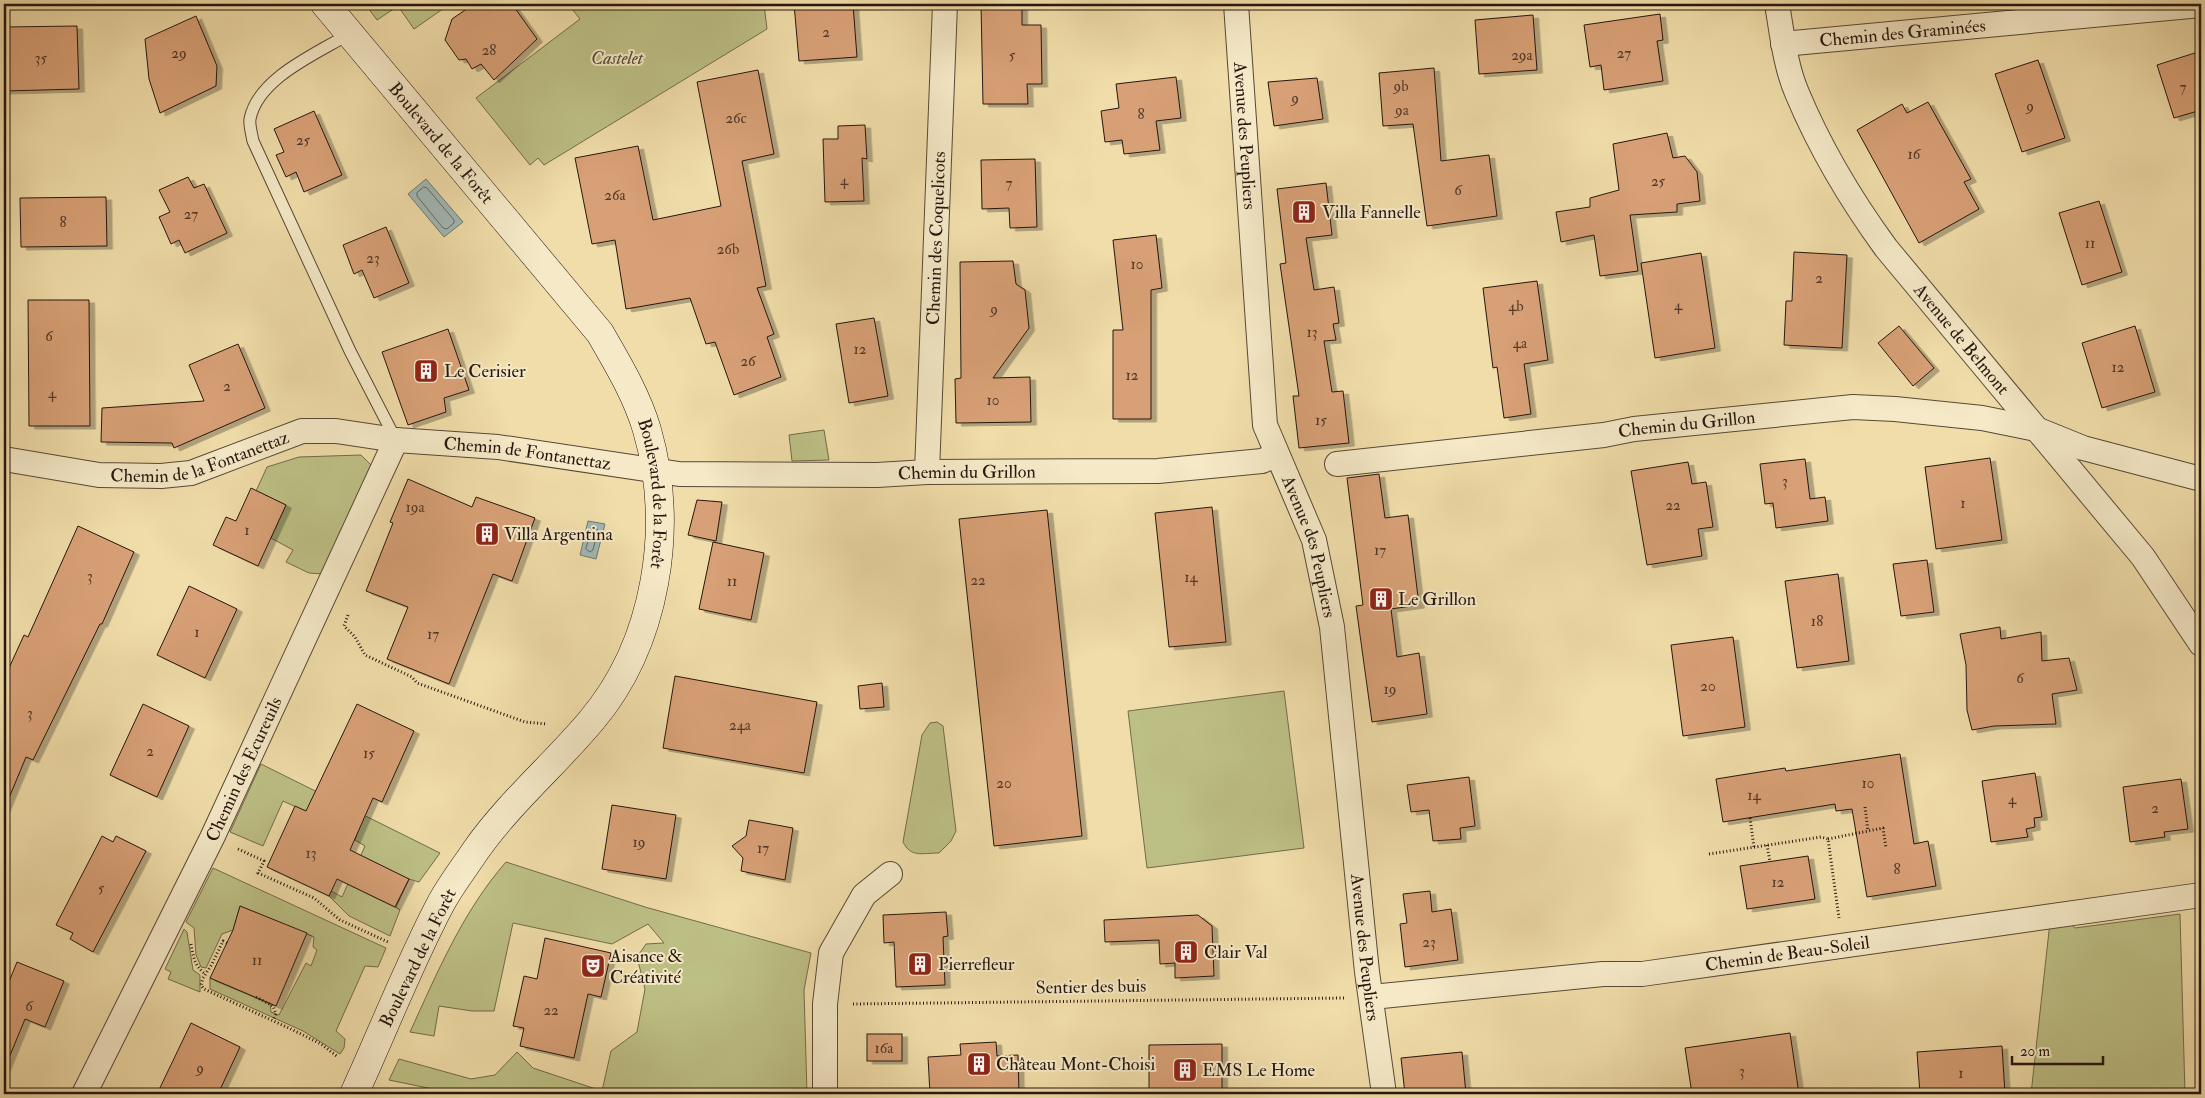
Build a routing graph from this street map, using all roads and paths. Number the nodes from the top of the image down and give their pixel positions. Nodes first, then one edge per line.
1 (325, 4) edge
2 (945, 4) edge
3 (1236, 4) edge
4 (1777, 4) edge
5 (2201, 5) edge
6 (349, 34) junction
7 (1783, 44) junction
8 (2036, 429) junction
9 (396, 440) junction
10 (1276, 455) junction
11 (4, 459) edge
12 (1338, 464) dead end
13 (657, 472) junction
14 (926, 472) junction
15 (2201, 479) edge
16 (344, 626) dead end
17 (2201, 644) edge
18 (549, 725) dead end
19 (1865, 807) dead end
20 (1750, 818) dead end
21 (1868, 831) junction
22 (1828, 839) junction
23 (1767, 845) junction
24 (1754, 847) junction
25 (1886, 848) dead end
26 (250, 854) dead end
27 (1709, 854) dead end
28 (1770, 862) dead end
29 (890, 874) dead end
30 (2201, 895) edge
31 (1840, 926) dead end
32 (190, 937) dead end
33 (227, 942) dead end
34 (388, 942) dead end
35 (205, 974) junction
36 (256, 997) dead end
37 (1360, 997) junction
38 (825, 1004) junction
39 (273, 1020) junction
40 (334, 1055) dead end
41 (84, 1094) edge
42 (354, 1094) edge
43 (825, 1094) edge
44 (1384, 1094) edge

1 - 6 street, Boulevard de la Forêt
2 - 14 street, Chemin des Coquelicots
3 - 10 street, Avenue des Peupliers
4 - 7 street, Avenue de Belmont
5 - 7 street, Chemin des Graminées
6 - 9 lane
6 - 13 street, Boulevard de la Forêt
7 - 8 street, Avenue de Belmont
8 - 12 street, Chemin du Grillon
8 - 15 street, Chemin du Grillon
8 - 17 street, Avenue de Belmont
9 - 11 street, Chemin de la Fontanettaz
9 - 13 street, Chemin de Fontanettaz
9 - 41 street, Chemin des Ecureuils
10 - 14 street, Chemin du Grillon
10 - 37 street, Avenue des Peupliers
13 - 14 street, Chemin du Grillon
13 - 42 street, Boulevard de la Forêt
16 - 18 path
19 - 21 path
20 - 24 path
21 - 22 path
21 - 25 path
22 - 23 path
22 - 31 path
23 - 24 path
23 - 28 path
24 - 27 path
26 - 34 path
29 - 38 street
30 - 37 street, Chemin de Beau-Soleil
32 - 35 path
33 - 35 path
35 - 39 path
36 - 39 path
37 - 38 path, Sentier des buis
37 - 44 street, Avenue des Peupliers
38 - 43 street
39 - 40 path

